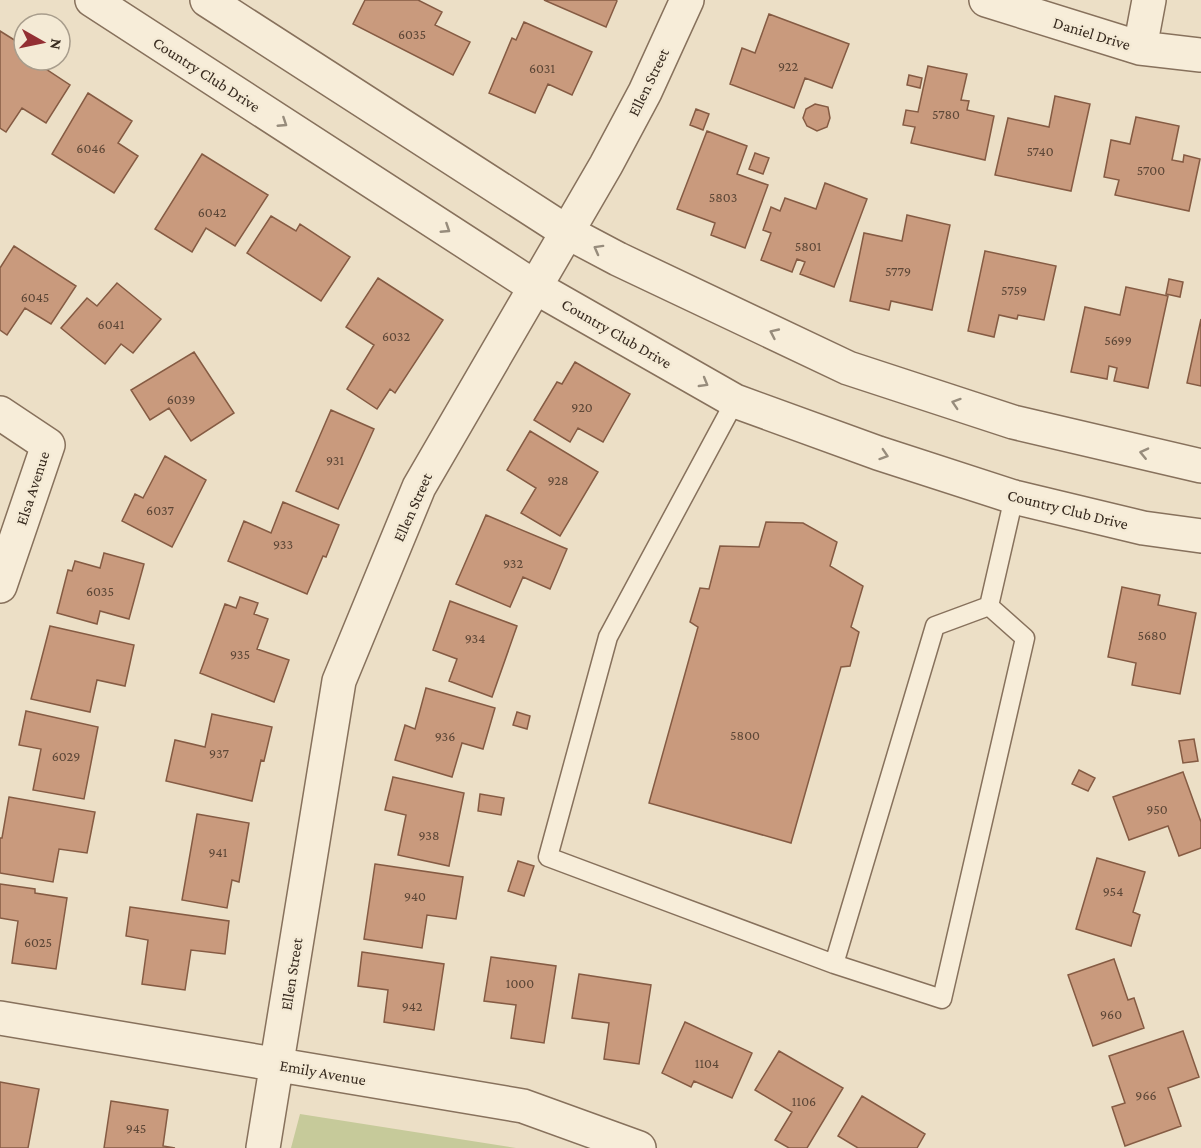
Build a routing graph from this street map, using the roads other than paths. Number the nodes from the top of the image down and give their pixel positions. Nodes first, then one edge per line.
1 (92, 0) edge
2 (207, 0) edge
3 (687, 0) edge
4 (986, 0) edge
5 (1149, 0) edge
6 (1140, 48) junction
7 (1201, 55) edge
8 (567, 232) junction
9 (535, 287) junction
10 (735, 401) junction
11 (0, 413) edge
12 (1201, 466) edge
13 (1014, 497) junction
14 (1201, 536) edge
15 (0, 586) edge
16 (989, 606) junction
17 (834, 963) junction
18 (0, 1018) edge
19 (276, 1064) junction
20 (263, 1148) edge
21 (639, 1148) edge

1 -> 9 street, Country Club Drive
2 - 8 street
3 - 8 street, Ellen Street
4 - 6 street, Daniel Drive
5 - 6 street
6 - 7 street, Daniel Drive
8 - 9 street, Ellen Street
12 -> 8 street
9 -> 10 street, Country Club Drive
9 - 19 street, Ellen Street
10 -> 13 street, Country Club Drive
10 - 17 lane
11 - 15 street, Elsa Avenue
13 - 14 street, Country Club Drive
13 - 16 lane
16 - 17 lane
16 - 17 lane
18 - 19 street, Emily Avenue
19 - 20 street, Ellen Street
19 - 21 street, Emily Avenue

